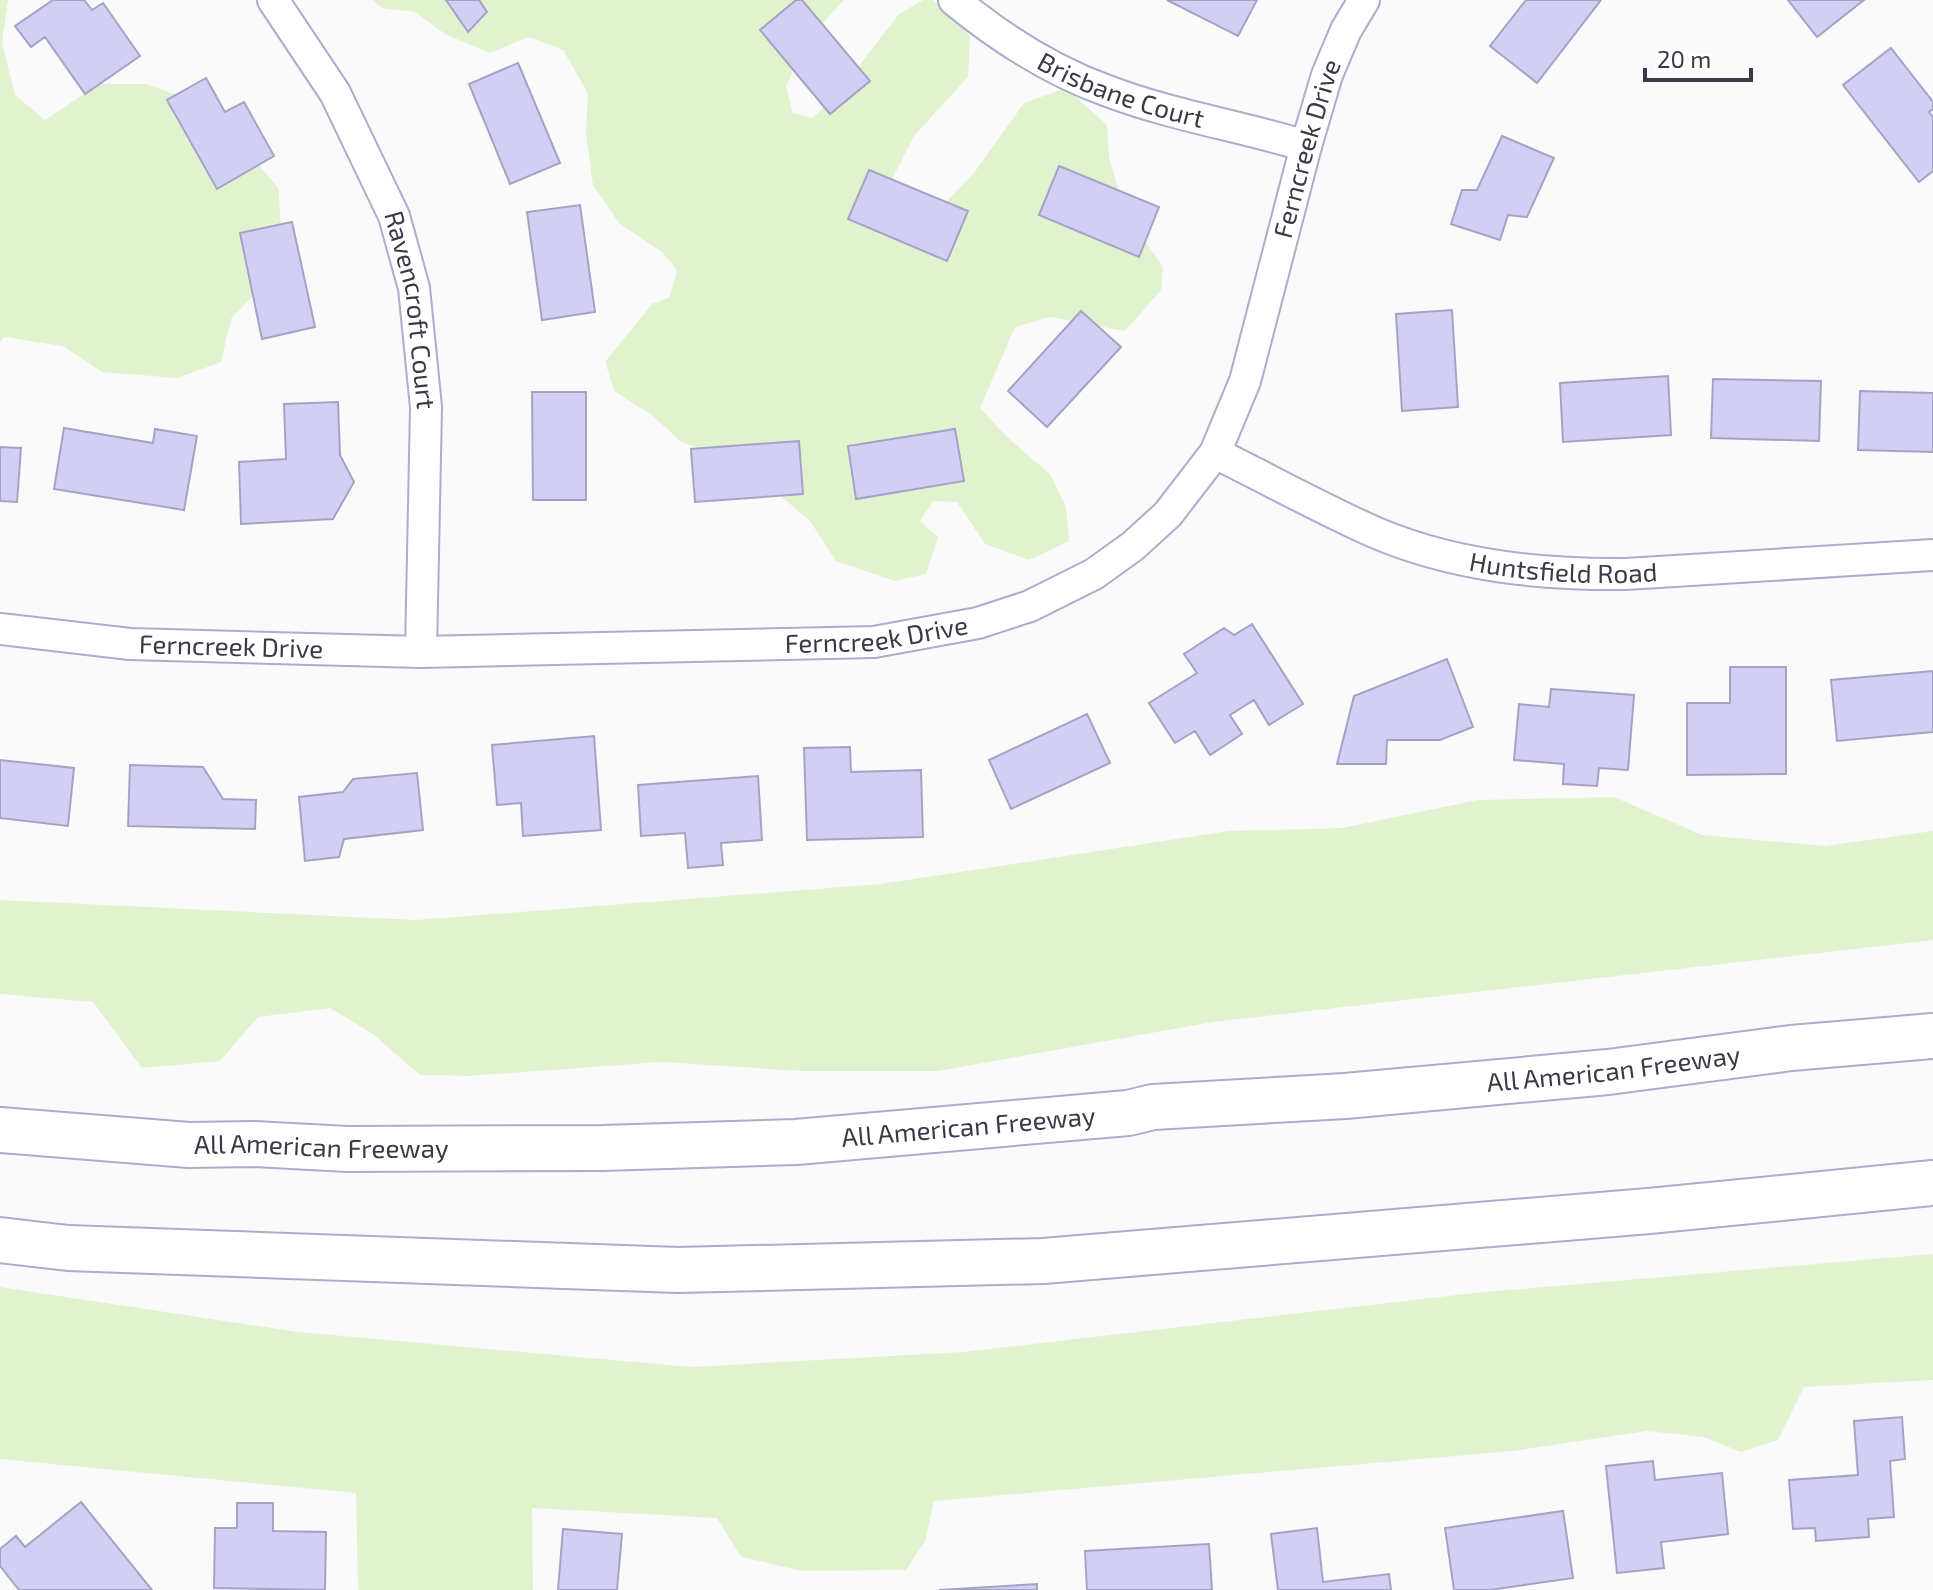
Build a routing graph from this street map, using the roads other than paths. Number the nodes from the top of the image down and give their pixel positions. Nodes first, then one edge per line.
1 (273, 0) edge
2 (954, 0) edge
3 (1364, 0) edge
4 (1306, 146) junction
5 (1215, 453) junction
6 (1933, 555) edge
7 (0, 629) edge
8 (421, 652) junction
9 (1933, 1036) edge
10 (0, 1130) edge
11 (1933, 1183) edge
12 (0, 1240) edge

1 - 8 street, Ravencroft Court
2 - 4 street, Brisbane Court
3 - 4 street, Ferncreek Drive
4 - 5 street, Ferncreek Drive
5 - 6 street, Huntsfield Road
5 - 8 street, Ferncreek Drive
7 - 8 street, Ferncreek Drive
9 - 10 highway, All American Freeway
11 - 12 highway

